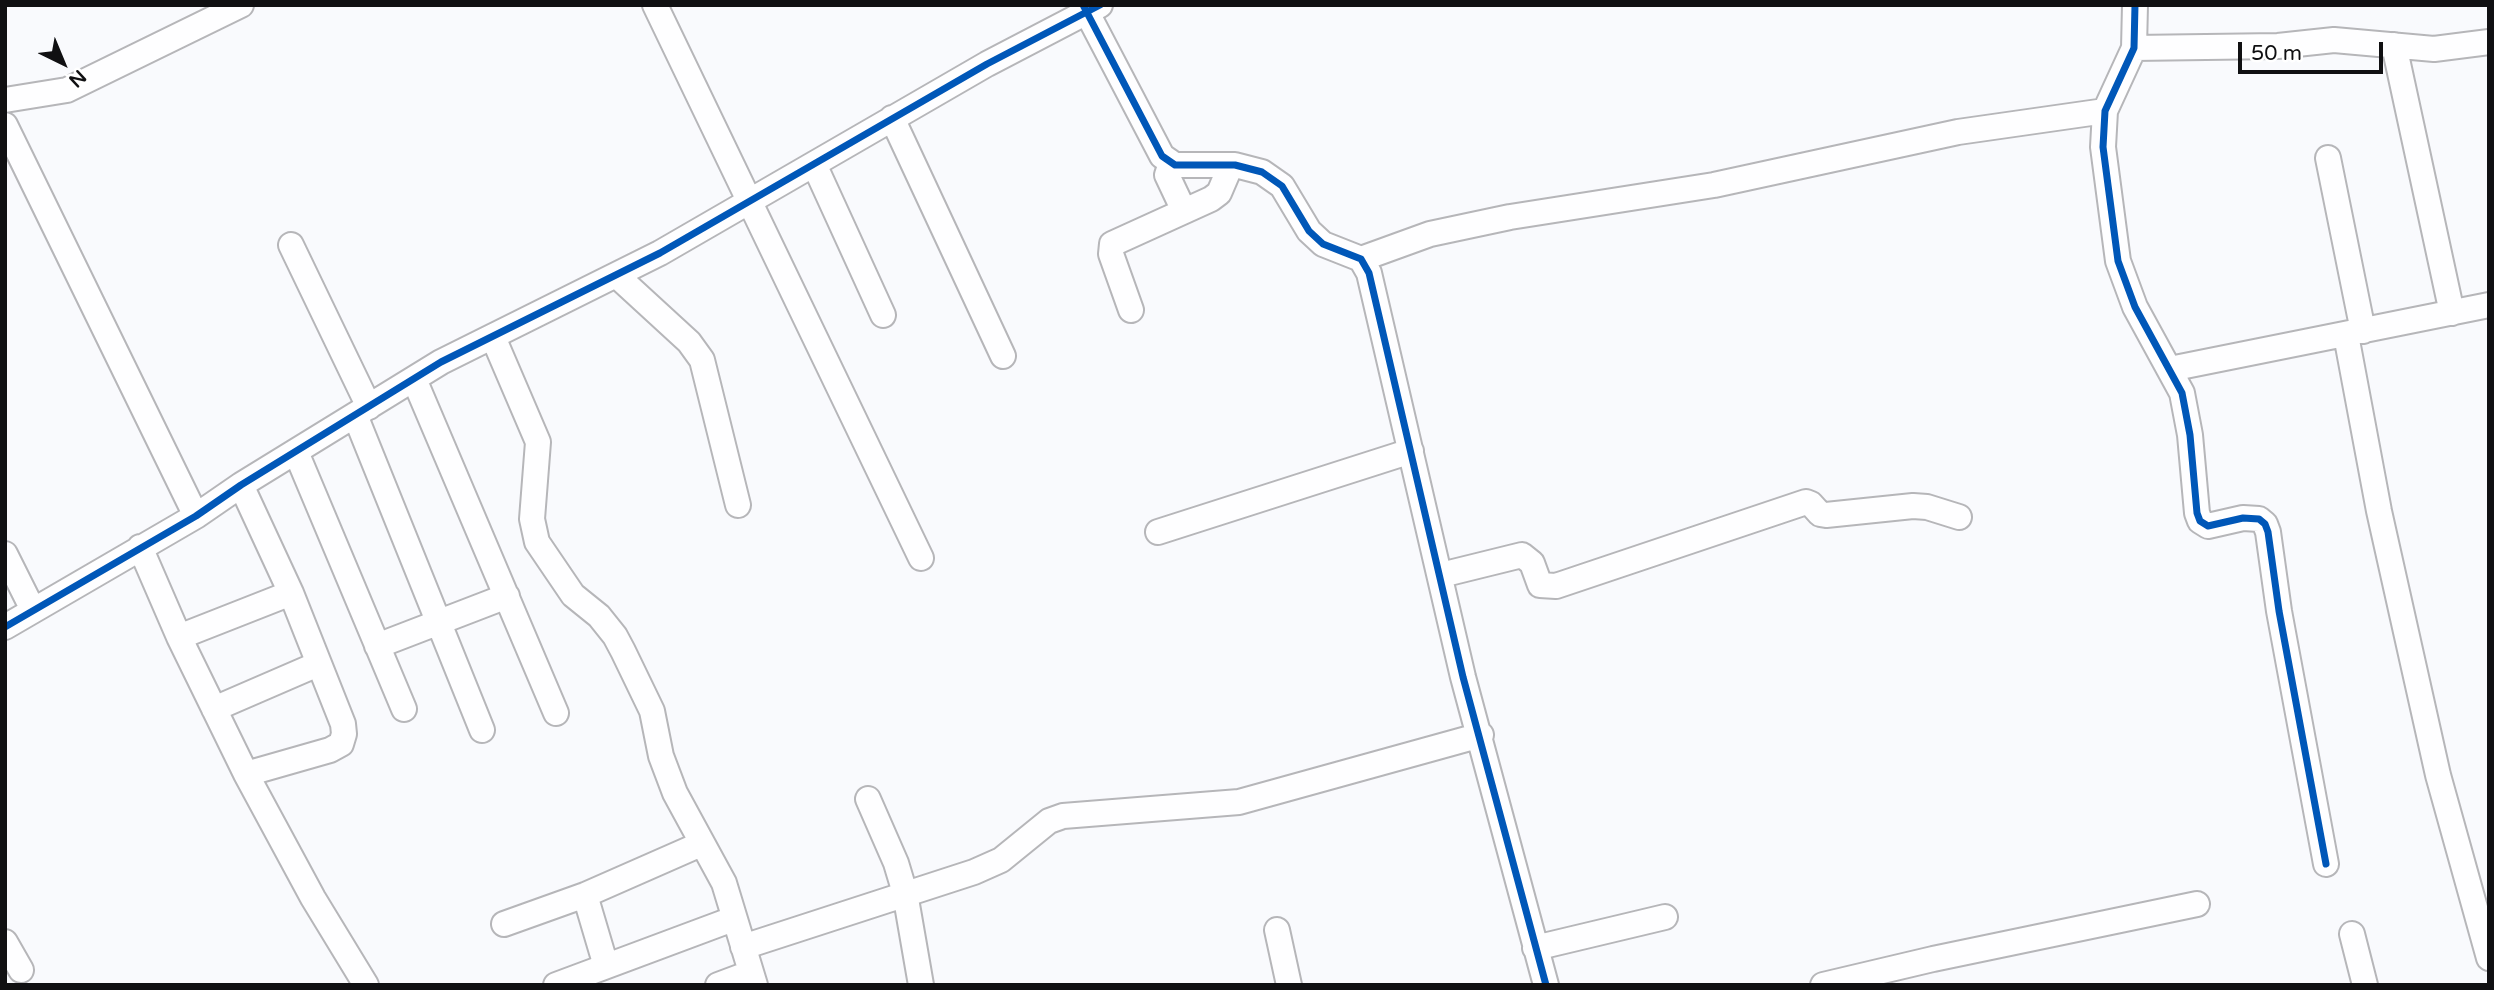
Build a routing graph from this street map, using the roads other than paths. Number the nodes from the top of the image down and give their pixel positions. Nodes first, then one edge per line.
1 (241, 5) edge
2 (655, 5) edge
3 (2135, 5) edge
4 (1090, 8) edge
5 (2489, 42) edge
6 (2394, 45) junction
7 (2134, 48) junction
8 (5, 100) edge
9 (2105, 111) junction
10 (892, 118) junction
11 (5, 125) edge
12 (2328, 158) dead end
13 (814, 164) junction
14 (1175, 164) junction
15 (1231, 165) junction
16 (750, 200) junction
17 (1184, 211) junction
18 (291, 245) dead end
19 (1361, 259) junction
20 (616, 275) junction
21 (2489, 305) edge
22 (1131, 310) dead end
23 (2452, 313) junction
24 (884, 315) dead end
25 (2355, 333) junction
26 (493, 337) junction
27 (1003, 356) dead end
28 (2170, 369) junction
29 (414, 379) junction
30 (362, 411) junction
31 (1411, 451) junction
32 (296, 452) junction
33 (241, 485) junction
34 (738, 505) dead end
35 (196, 516) junction
36 (1959, 517) dead end
37 (1158, 532) dead end
38 (140, 547) junction
39 (5, 554) edge
40 (921, 558) dead end
41 (1441, 575) junction
42 (291, 593) junction
43 (507, 596) junction
44 (33, 610) junction
45 (438, 621) junction
46 (5, 627) edge
47 (179, 637) junction
48 (377, 646) junction
49 (317, 664) junction
50 (214, 709) junction
51 (404, 709) dead end
52 (556, 713) dead end
53 (482, 730) dead end
54 (1480, 735) junction
55 (246, 774) junction
56 (868, 799) dead end
57 (702, 844) junction
58 (2326, 864) dead end
59 (905, 893) junction
60 (585, 895) junction
61 (2197, 904) dead end
62 (1665, 917) dead end
63 (733, 919) junction
64 (504, 924) dead end
65 (1277, 930) dead end
66 (2352, 934) dead end
67 (5, 942) edge
68 (743, 947) junction
69 (1535, 948) junction
70 (2489, 958) edge
71 (606, 966) junction
72 (21, 970) dead end
73 (753, 979) edge
74 (366, 985) edge
75 (556, 985) edge
76 (718, 985) edge
77 (921, 985) edge
78 (1289, 985) edge
79 (1546, 985) edge
80 (1823, 985) edge
81 (2365, 985) edge

1 - 8 street
2 - 16 street
3 - 7 street
4 - 10 street
4 - 14 street
5 - 6 street
6 - 7 street
6 - 23 street
7 - 9 street
9 - 19 street
9 - 28 street
10 - 13 street
10 - 27 street
11 - 35 street
12 - 25 street
13 - 16 street
13 - 24 street
14 - 15 street
14 - 17 street
15 - 17 street
15 - 19 street
16 - 20 street
16 - 40 street
17 - 22 street
18 - 30 street
19 - 31 street
20 - 26 street
20 - 34 street
21 - 23 street
23 - 25 street
25 - 28 street
25 - 70 street
26 - 29 street
26 - 57 street
28 - 58 street
29 - 30 street
29 - 43 street
30 - 32 street
30 - 45 street
31 - 37 street
31 - 41 street
32 - 33 street
32 - 48 street
33 - 35 street
33 - 42 street
35 - 38 street
36 - 41 street
38 - 44 street
38 - 47 street
39 - 44 street
41 - 54 street
42 - 47 street
42 - 49 street
43 - 45 street
43 - 52 street
44 - 46 street
45 - 48 street
45 - 53 street
47 - 50 street
48 - 51 street
49 - 50 street
49 - 55 street
50 - 55 street
54 - 59 street
54 - 69 street
55 - 74 street
56 - 59 street
57 - 60 street
57 - 63 street
59 - 68 street
59 - 77 street
60 - 64 street
60 - 71 street
61 - 80 street
62 - 69 street
63 - 68 street
63 - 71 street
65 - 78 street
66 - 81 street
67 - 72 street
68 - 73 street
69 - 79 street
71 - 75 street
73 - 76 street

